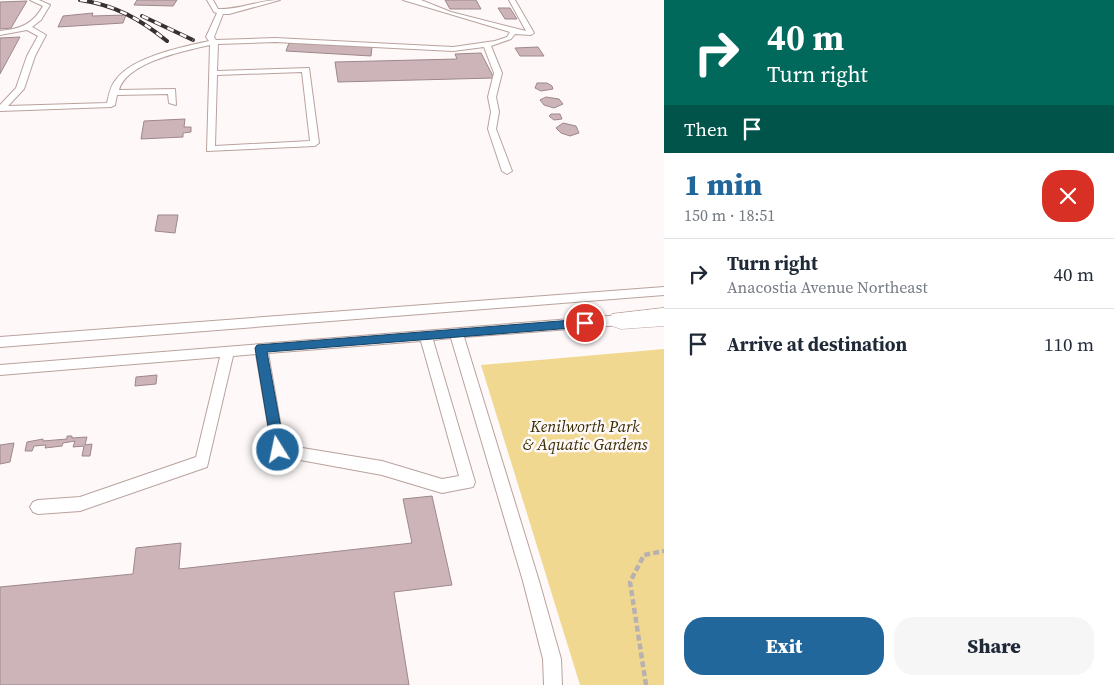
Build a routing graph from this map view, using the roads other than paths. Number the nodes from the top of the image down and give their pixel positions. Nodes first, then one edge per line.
1 (33, 0) edge
2 (210, 0) edge
3 (277, 0) edge
4 (406, 0) edge
5 (512, 0) edge
6 (434, 3) edge
7 (221, 11) junction
8 (28, 28) junction
9 (514, 31) junction
10 (0, 33) edge
11 (214, 42) junction
12 (487, 45) junction
13 (213, 73) junction
14 (114, 94) junction
15 (173, 104) dead end
16 (1, 109) edge
17 (507, 171) dead end
18 (664, 291) edge
19 (664, 317) edge
20 (622, 320) joint
21 (456, 333) junction
22 (426, 336) junction
23 (0, 342) edge
24 (261, 348) junction
25 (228, 351) junction
26 (0, 370) edge
27 (38, 507) dead end
28 (553, 685) edge

1 - 8 lane
2 - 7 lane
3 - 7 lane
4 - 6 lane
5 - 9 lane
6 - 9 lane
7 - 11 lane
8 - 10 lane
8 - 16 lane
9 - 12 lane
11 - 12 lane
11 - 13 lane
11 - 14 lane
12 - 17 lane
13 - 13 lane
14 - 15 lane
14 - 16 lane
18 - 23 lane
19 - 20 street
20 - 21 lane
21 - 22 lane
21 - 28 lane
22 - 24 lane
22 - 24 lane
24 - 25 lane
25 - 26 lane
25 - 27 lane

